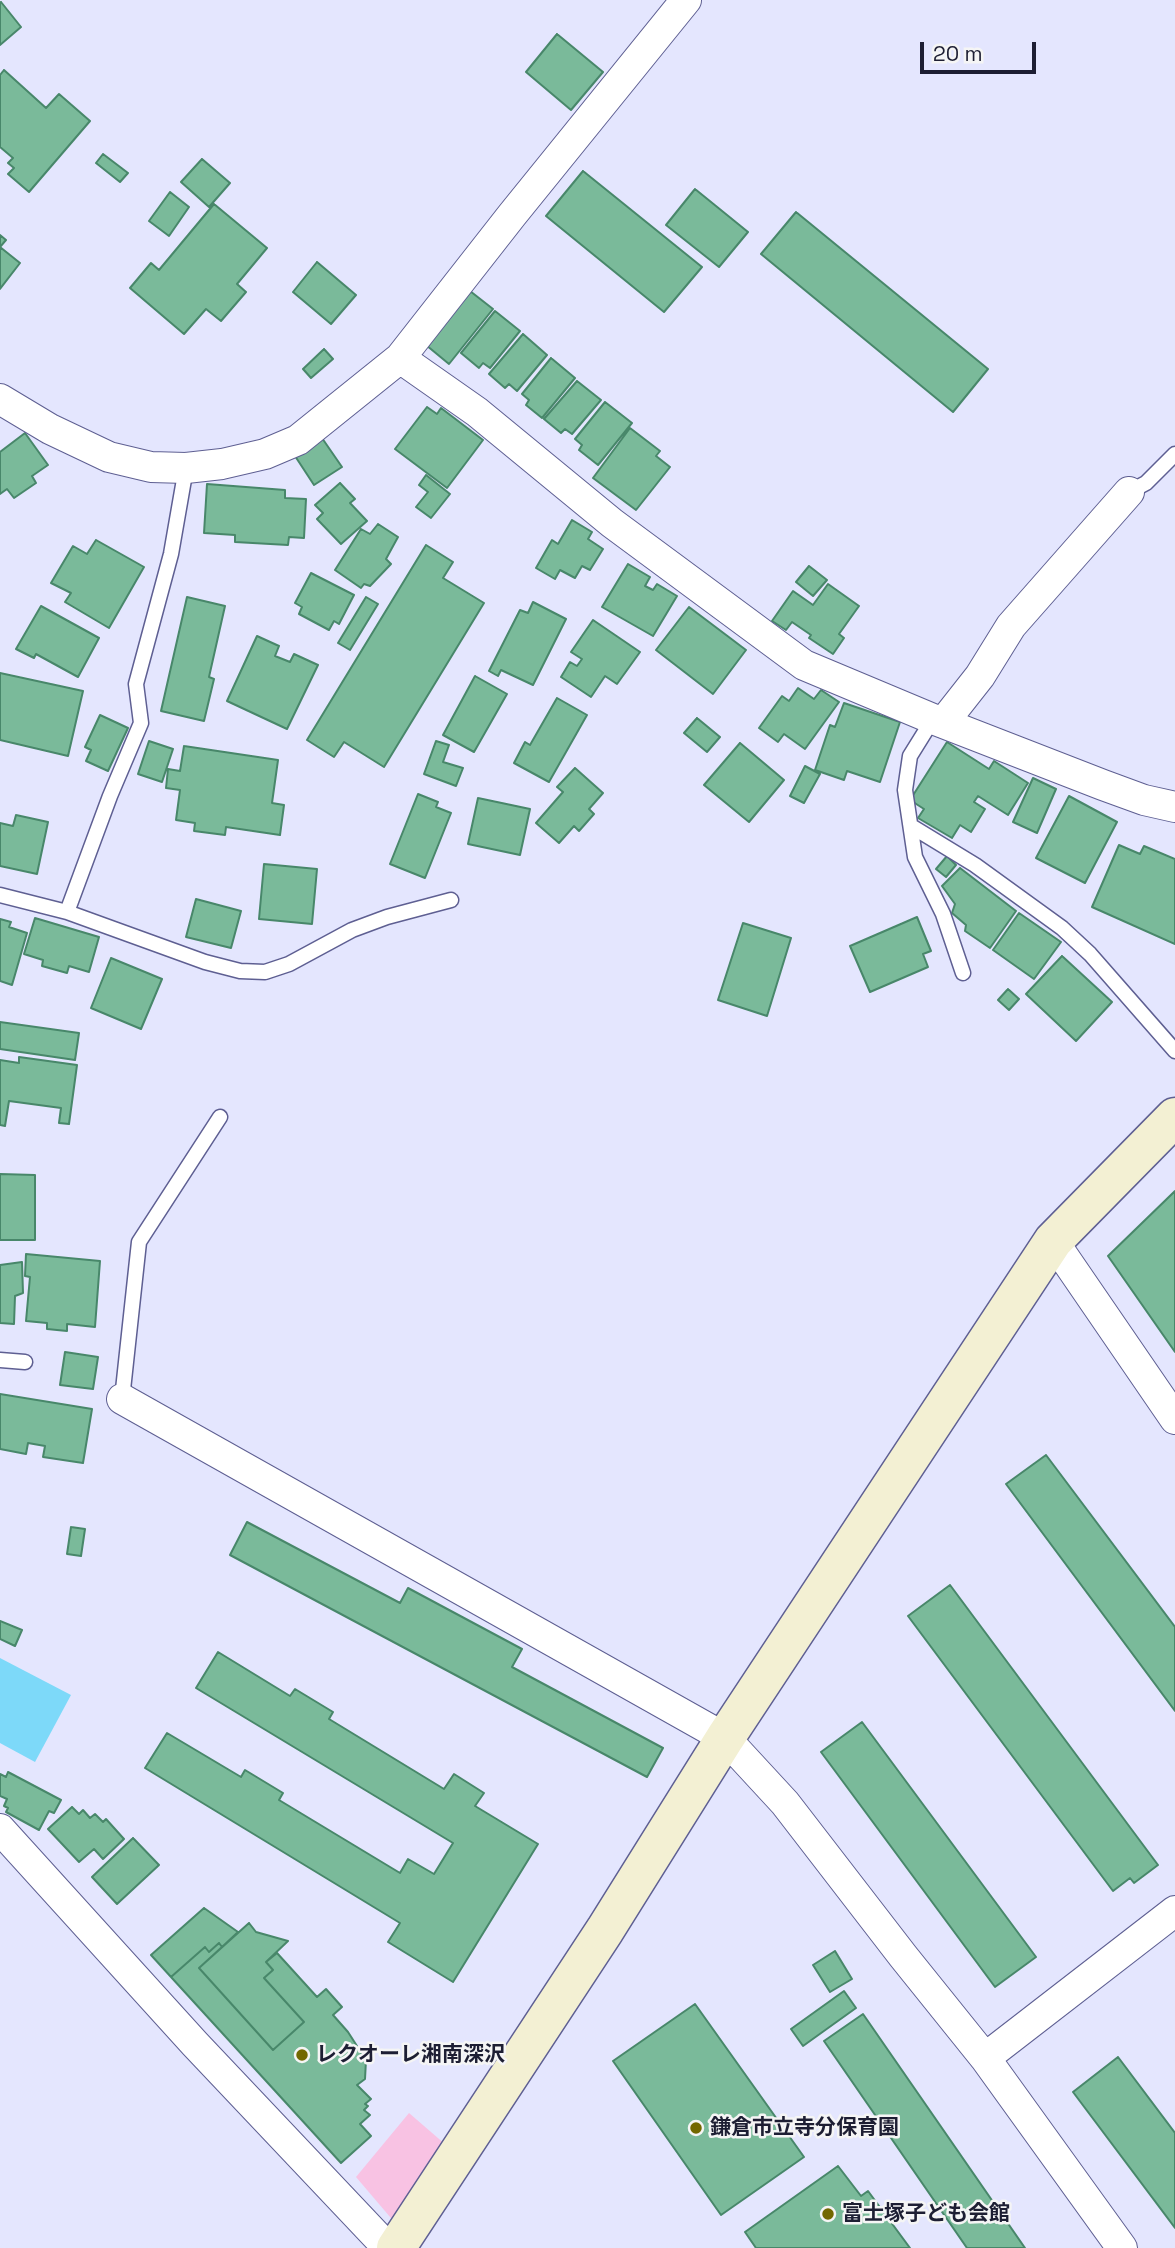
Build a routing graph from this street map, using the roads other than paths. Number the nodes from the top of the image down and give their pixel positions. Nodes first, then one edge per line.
1 (686, 0) edge
2 (400, 358) junction
3 (0, 399) edge
4 (1175, 454) edge
5 (186, 468) junction
6 (1129, 492) joint
7 (938, 721) junction
8 (1175, 807) edge
9 (911, 826) junction
10 (0, 895) edge
11 (451, 900) dead end
12 (67, 912) junction
13 (962, 973) dead end
14 (1175, 1052) edge
15 (1175, 1116) edge
16 (220, 1117) dead end
17 (1053, 1241) junction
18 (0, 1360) edge
19 (25, 1362) dead end
20 (122, 1399) joint
21 (1175, 1419) edge
22 (725, 1738) junction
23 (0, 1829) edge
24 (1175, 1911) edge
25 (985, 2057) junction
26 (388, 2248) edge
27 (396, 2248) edge
28 (1122, 2248) edge

1 - 2 street
2 - 5 street
2 - 7 street
3 - 5 street
4 - 6 lane
5 - 12 lane
6 - 7 street
7 - 8 street
7 - 9 lane
9 - 13 lane
9 - 14 lane
10 - 12 lane
11 - 12 lane
15 - 17 street
16 - 20 lane
17 - 21 street
17 - 22 street
18 - 19 lane
20 - 22 street
22 - 25 street
22 - 27 street
23 - 26 street
24 - 25 street
25 - 28 street

